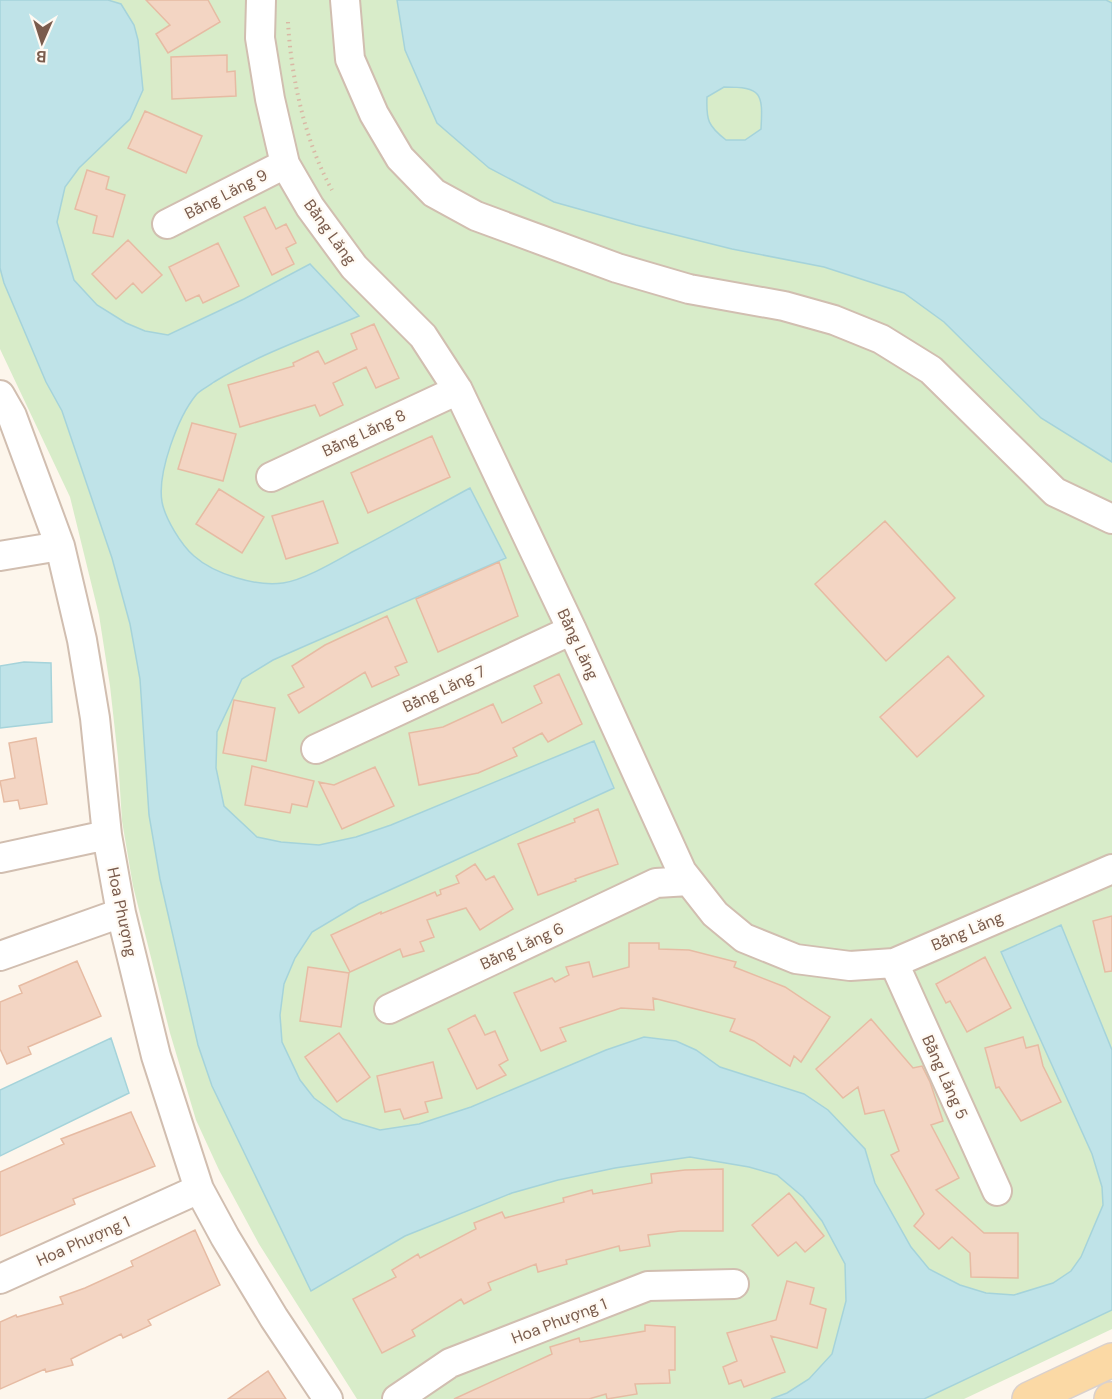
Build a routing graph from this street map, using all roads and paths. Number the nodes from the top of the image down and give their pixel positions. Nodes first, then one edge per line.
1 (261, 0) edge
2 (345, 0) edge
3 (288, 12) dead end
4 (285, 164) junction
5 (333, 192) dead end
6 (167, 224) dead end
7 (458, 390) junction
8 (0, 395) edge
9 (271, 477) dead end
10 (1112, 519) edge
11 (60, 546) junction
12 (0, 556) edge
13 (572, 630) junction
14 (316, 749) dead end
15 (106, 835) junction
16 (674, 854) junction
17 (0, 858) edge
18 (1112, 869) edge
19 (689, 881) junction
20 (656, 883) junction
21 (121, 913) junction
22 (0, 956) edge
23 (894, 963) junction
24 (389, 1010) dead end
25 (199, 1189) junction
26 (997, 1191) dead end
27 (0, 1279) edge
28 (734, 1284) dead end
29 (1112, 1360) edge
30 (328, 1399) edge
31 (397, 1399) edge
32 (1029, 1399) edge

1 - 4 street, Bằng Lăng
2 - 10 street
3 - 5 path
4 - 6 street, Bằng Lăng 9
4 - 7 street, Bằng Lăng
7 - 9 street, Bằng Lăng 8
7 - 13 street, Bằng Lăng
8 - 11 street, Hoa Phượng
11 - 12 street
11 - 15 street, Hoa Phượng
13 - 14 street, Bằng Lăng 7
13 - 16 street, Bằng Lăng
15 - 17 street
15 - 21 street, Hoa Phượng
16 - 19 street, Bằng Lăng
16 - 20 street
18 - 23 street, Bằng Lăng
19 - 20 street
19 - 23 street, Bằng Lăng
20 - 24 street, Bằng Lăng 6
21 - 22 street
21 - 25 street, Hoa Phượng
23 - 26 street, Bằng Lăng 5
25 - 27 street, Hoa Phượng 1
25 - 30 street, Hoa Phượng
28 - 31 street, Hoa Phượng 1
29 - 32 main road

